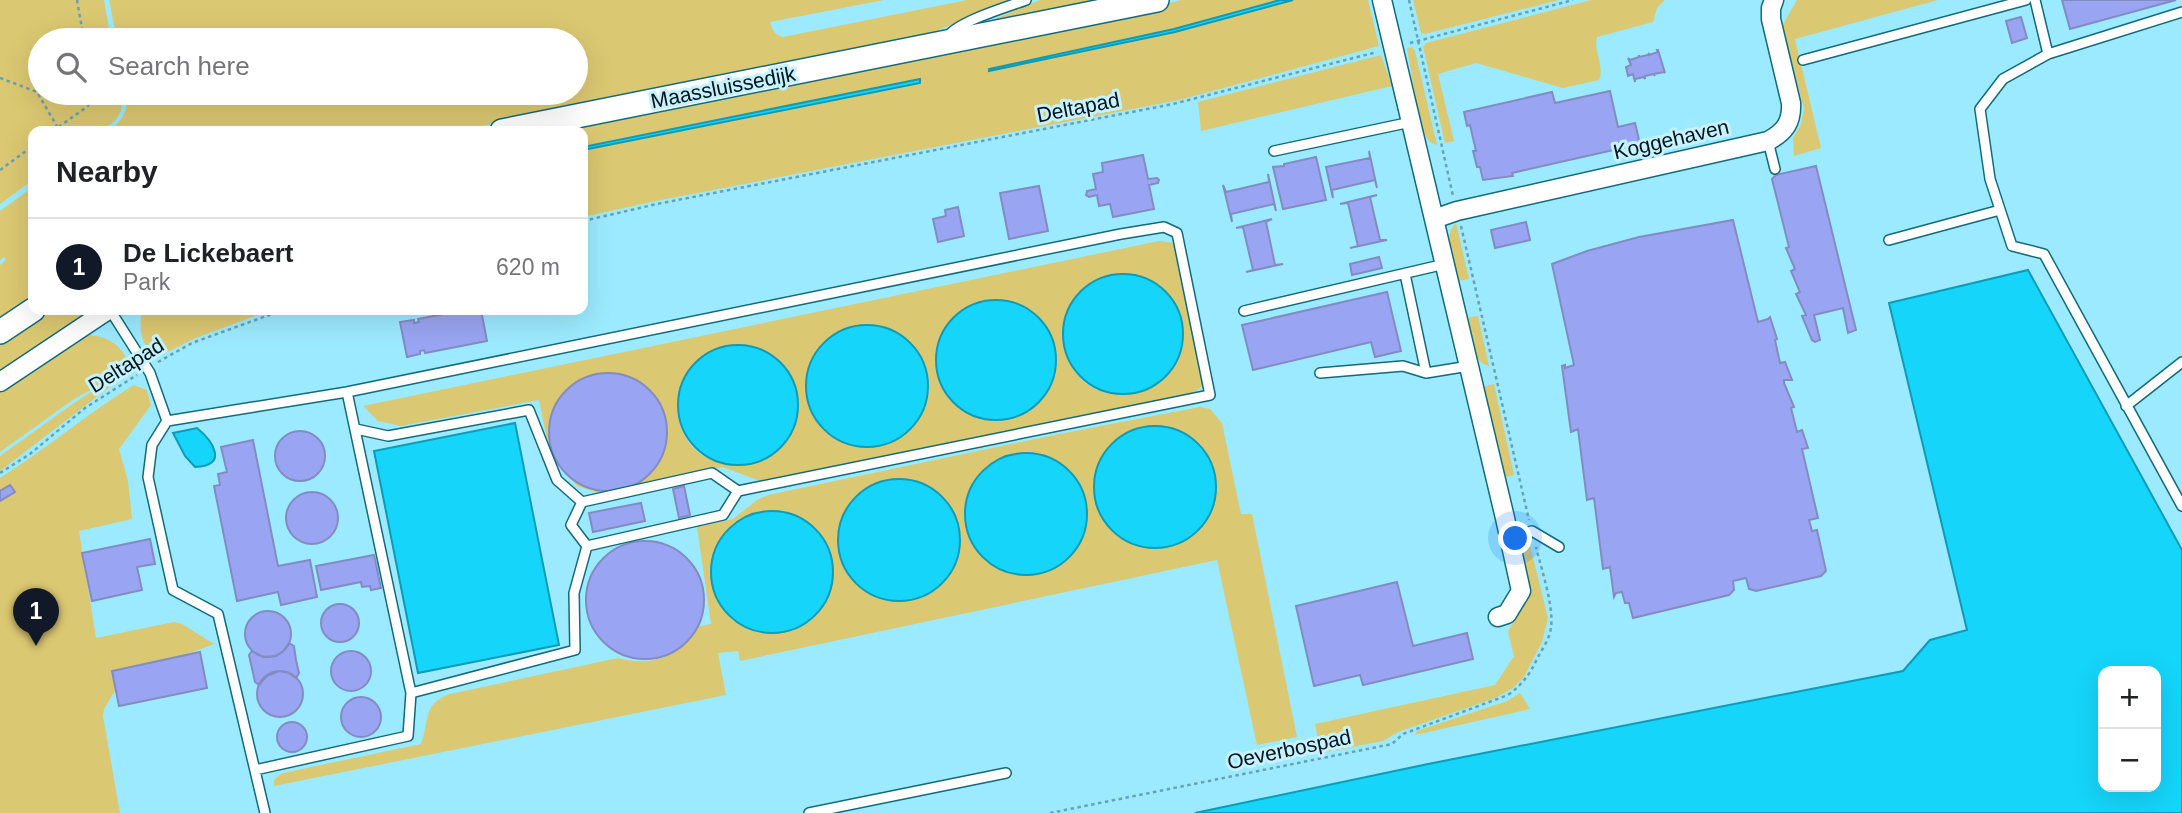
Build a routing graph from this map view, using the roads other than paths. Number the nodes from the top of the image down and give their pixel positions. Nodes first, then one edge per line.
1 (1026, 0) edge
2 (1157, 0) edge
3 (1382, 0) edge
4 (1774, 0) edge
5 (2026, 0) edge
6 (2035, 0) edge
7 (2182, 12) edge
8 (944, 44) junction
9 (2048, 54) junction
10 (1803, 60) dead end
11 (1411, 122) junction
12 (527, 126) edge
13 (1768, 141) junction
14 (1274, 150) dead end
15 (1775, 169) dead end
16 (2000, 210) junction
17 (1434, 219) junction
18 (1889, 240) dead end
19 (1445, 264) junction
20 (1405, 274) junction
21 (1244, 311) dead end
22 (28, 313) edge
23 (101, 315) edge
24 (112, 315) edge
25 (0, 332) edge
26 (2182, 362) edge
27 (1469, 366) junction
28 (1320, 373) dead end
29 (1426, 373) junction
30 (0, 382) edge
31 (347, 392) junction
32 (2126, 406) junction
33 (167, 421) junction
34 (356, 429) junction
35 (738, 491) junction
36 (582, 502) junction
37 (2182, 506) edge
38 (1506, 518) junction
39 (587, 546) junction
40 (1559, 547) dead end
41 (1498, 617) dead end
42 (411, 693) junction
43 (255, 770) junction
44 (1006, 773) dead end
45 (265, 813) edge
46 (809, 813) edge

1 - 8 lane, Maassluissedijk
2 - 8 street, Maassluissedijk
3 - 11 street
4 - 13 street
5 - 10 lane
6 - 9 lane
7 - 9 lane
8 - 12 street, Maassluissedijk
9 - 16 lane
11 - 14 lane
11 - 17 street
13 - 15 lane
13 - 17 street, Koggehaven
16 - 18 lane
16 - 32 lane
17 - 19 street
19 - 20 lane
19 - 27 street
20 - 21 lane
20 - 29 lane
22 - 25 street
23 - 30 street
24 - 33 lane
26 - 32 lane
27 - 29 lane
27 - 38 street
28 - 29 lane
31 - 33 lane
31 - 34 lane
31 - 35 lane
32 - 37 lane
33 - 43 lane
34 - 36 lane
34 - 42 lane
35 - 36 lane
35 - 39 lane
36 - 39 lane
38 - 40 lane
38 - 41 street
39 - 42 lane
42 - 43 lane
43 - 45 lane
44 - 46 lane

